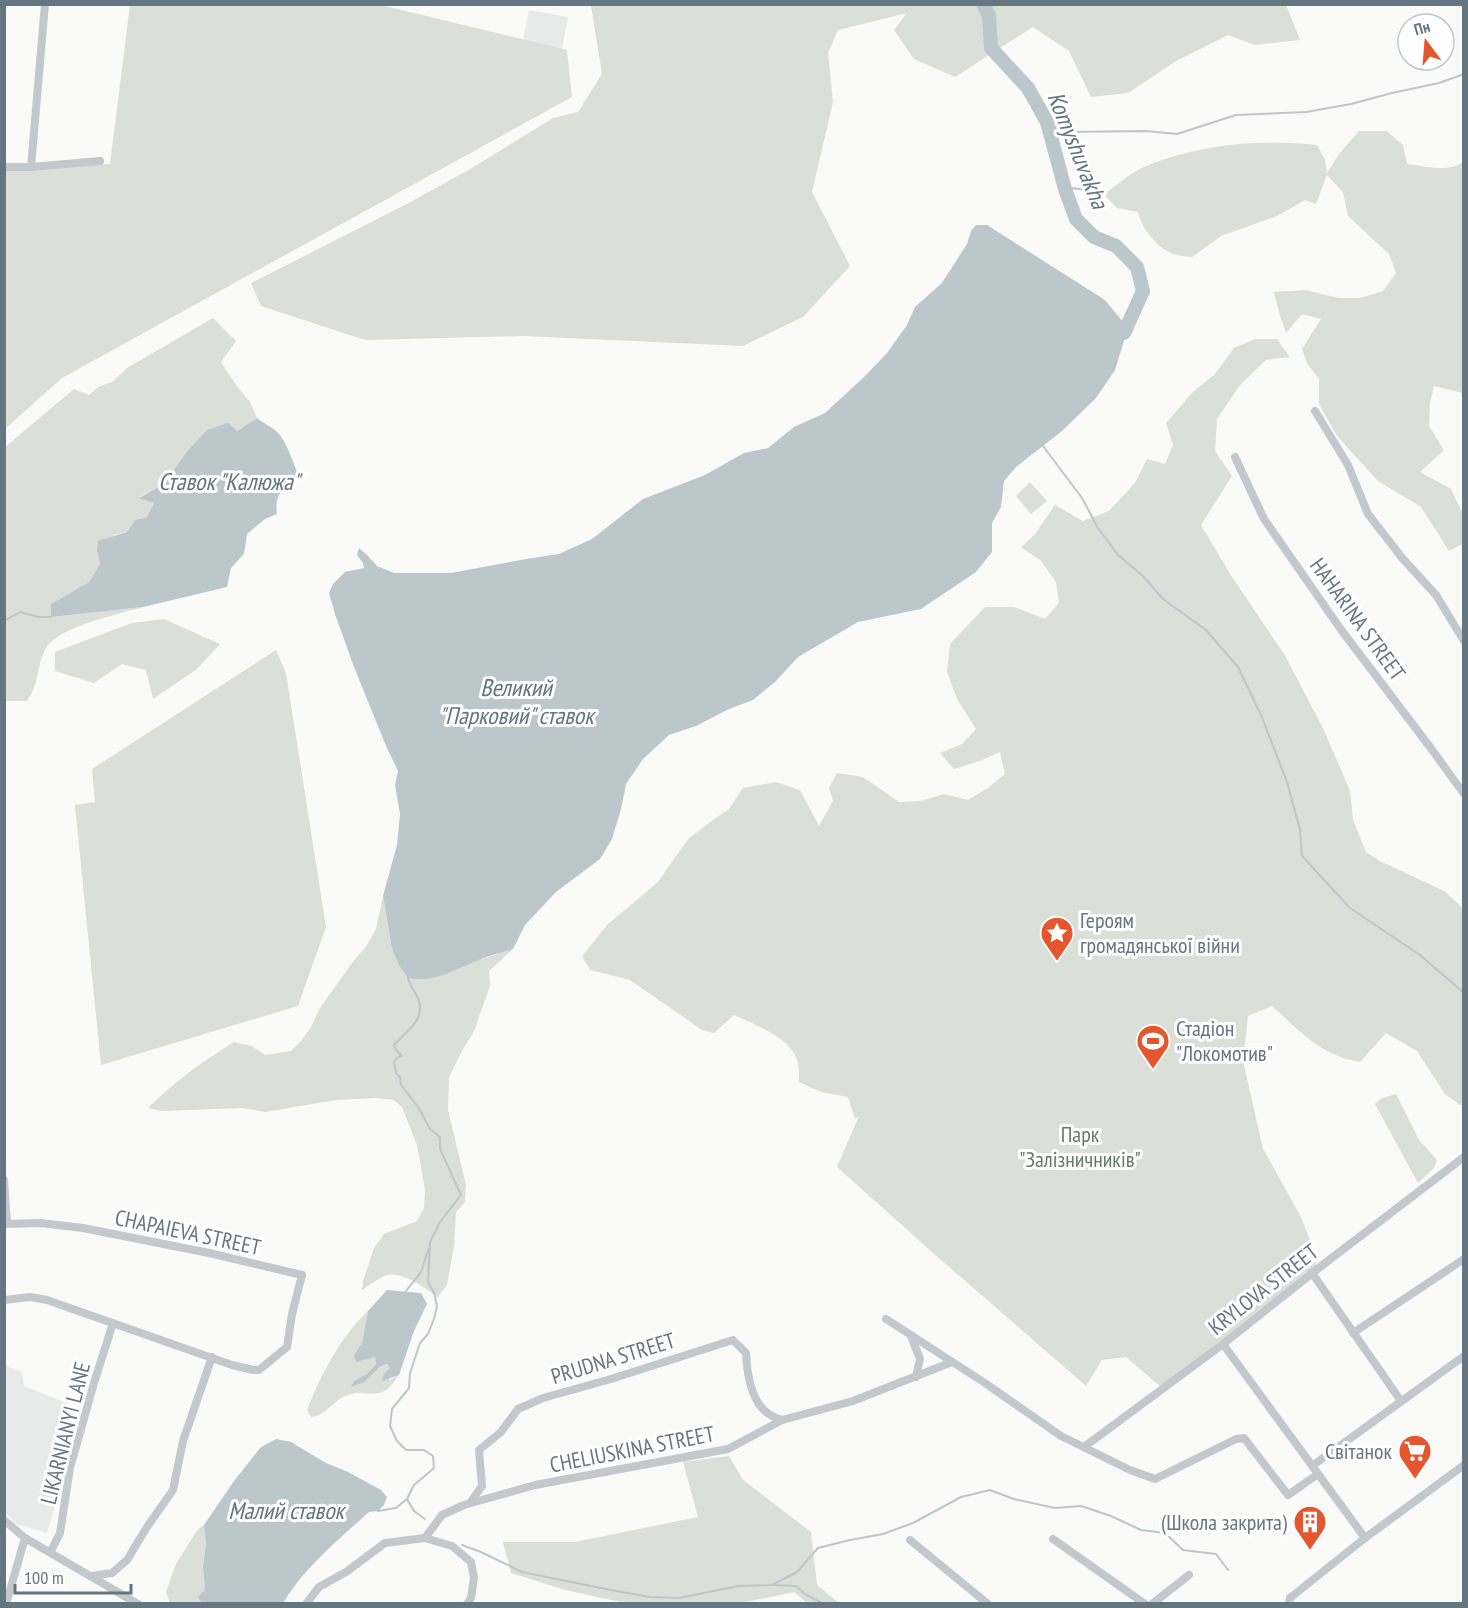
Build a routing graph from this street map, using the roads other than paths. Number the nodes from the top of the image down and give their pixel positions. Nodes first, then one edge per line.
1 (45, 4) edge
2 (100, 161) dead end
3 (4, 167) edge
4 (31, 167) junction
5 (1315, 411) dead end
6 (1234, 458) dead end
7 (1464, 641) edge
8 (1464, 794) edge
9 (1464, 1157) edge
10 (4, 1180) edge
11 (6, 1224) edge
12 (1464, 1258) edge
13 (1312, 1273) junction
14 (4, 1300) edge
15 (886, 1319) dead end
16 (113, 1323) junction
17 (1353, 1333) junction
18 (911, 1336) junction
19 (1223, 1344) junction
20 (1464, 1356) edge
21 (212, 1357) junction
22 (952, 1362) junction
23 (916, 1377) junction
24 (1401, 1401) junction
25 (782, 1420) junction
26 (1084, 1447) junction
27 (1464, 1465) edge
28 (1312, 1466) junction
29 (1318, 1474) junction
30 (482, 1486) junction
31 (495, 1497) junction
32 (470, 1503) junction
33 (4, 1520) edge
34 (25, 1538) junction
35 (425, 1538) junction
36 (1365, 1538) junction
37 (1053, 1539) dead end
38 (910, 1540) dead end
39 (51, 1551) junction
40 (1189, 1575) dead end
41 (92, 1576) junction
42 (1288, 1602) edge
43 (6, 1604) edge
44 (138, 1604) edge
45 (306, 1604) edge
46 (467, 1604) edge
47 (988, 1604) edge
48 (1145, 1604) edge
49 (1152, 1604) edge

1 - 4 street
2 - 4 street
3 - 4 street
5 - 7 street
6 - 8 street, HAHARINA STREET
9 - 13 street, KRYLOVA STREET
10 - 11 street
11 - 21 street, CHAPAIEVA STREET
12 - 17 street
13 - 17 street
13 - 19 street, KRYLOVA STREET
14 - 16 street
15 - 18 street
16 - 21 street
16 - 39 street, LIKARNIANYI LANE
17 - 24 street
18 - 22 street
18 - 23 street
19 - 26 street, KRYLOVA STREET
19 - 28 street
20 - 24 street
21 - 41 street
22 - 23 street, CHELIUSKINA STREET
22 - 26 street
23 - 25 street, CHELIUSKINA STREET
24 - 28 street
25 - 30 street, PRUDNA STREET
25 - 31 street, CHELIUSKINA STREET
26 - 29 street
27 - 36 street
28 - 29 street
29 - 36 street
30 - 31 street
30 - 32 street
31 - 32 street, CHELIUSKINA STREET
32 - 35 street, CHELIUSKINA STREET
33 - 34 street
34 - 39 street
34 - 43 street
35 - 45 street
35 - 46 street
36 - 42 street
37 - 48 street
38 - 47 street
39 - 41 street
40 - 49 street
41 - 44 street

